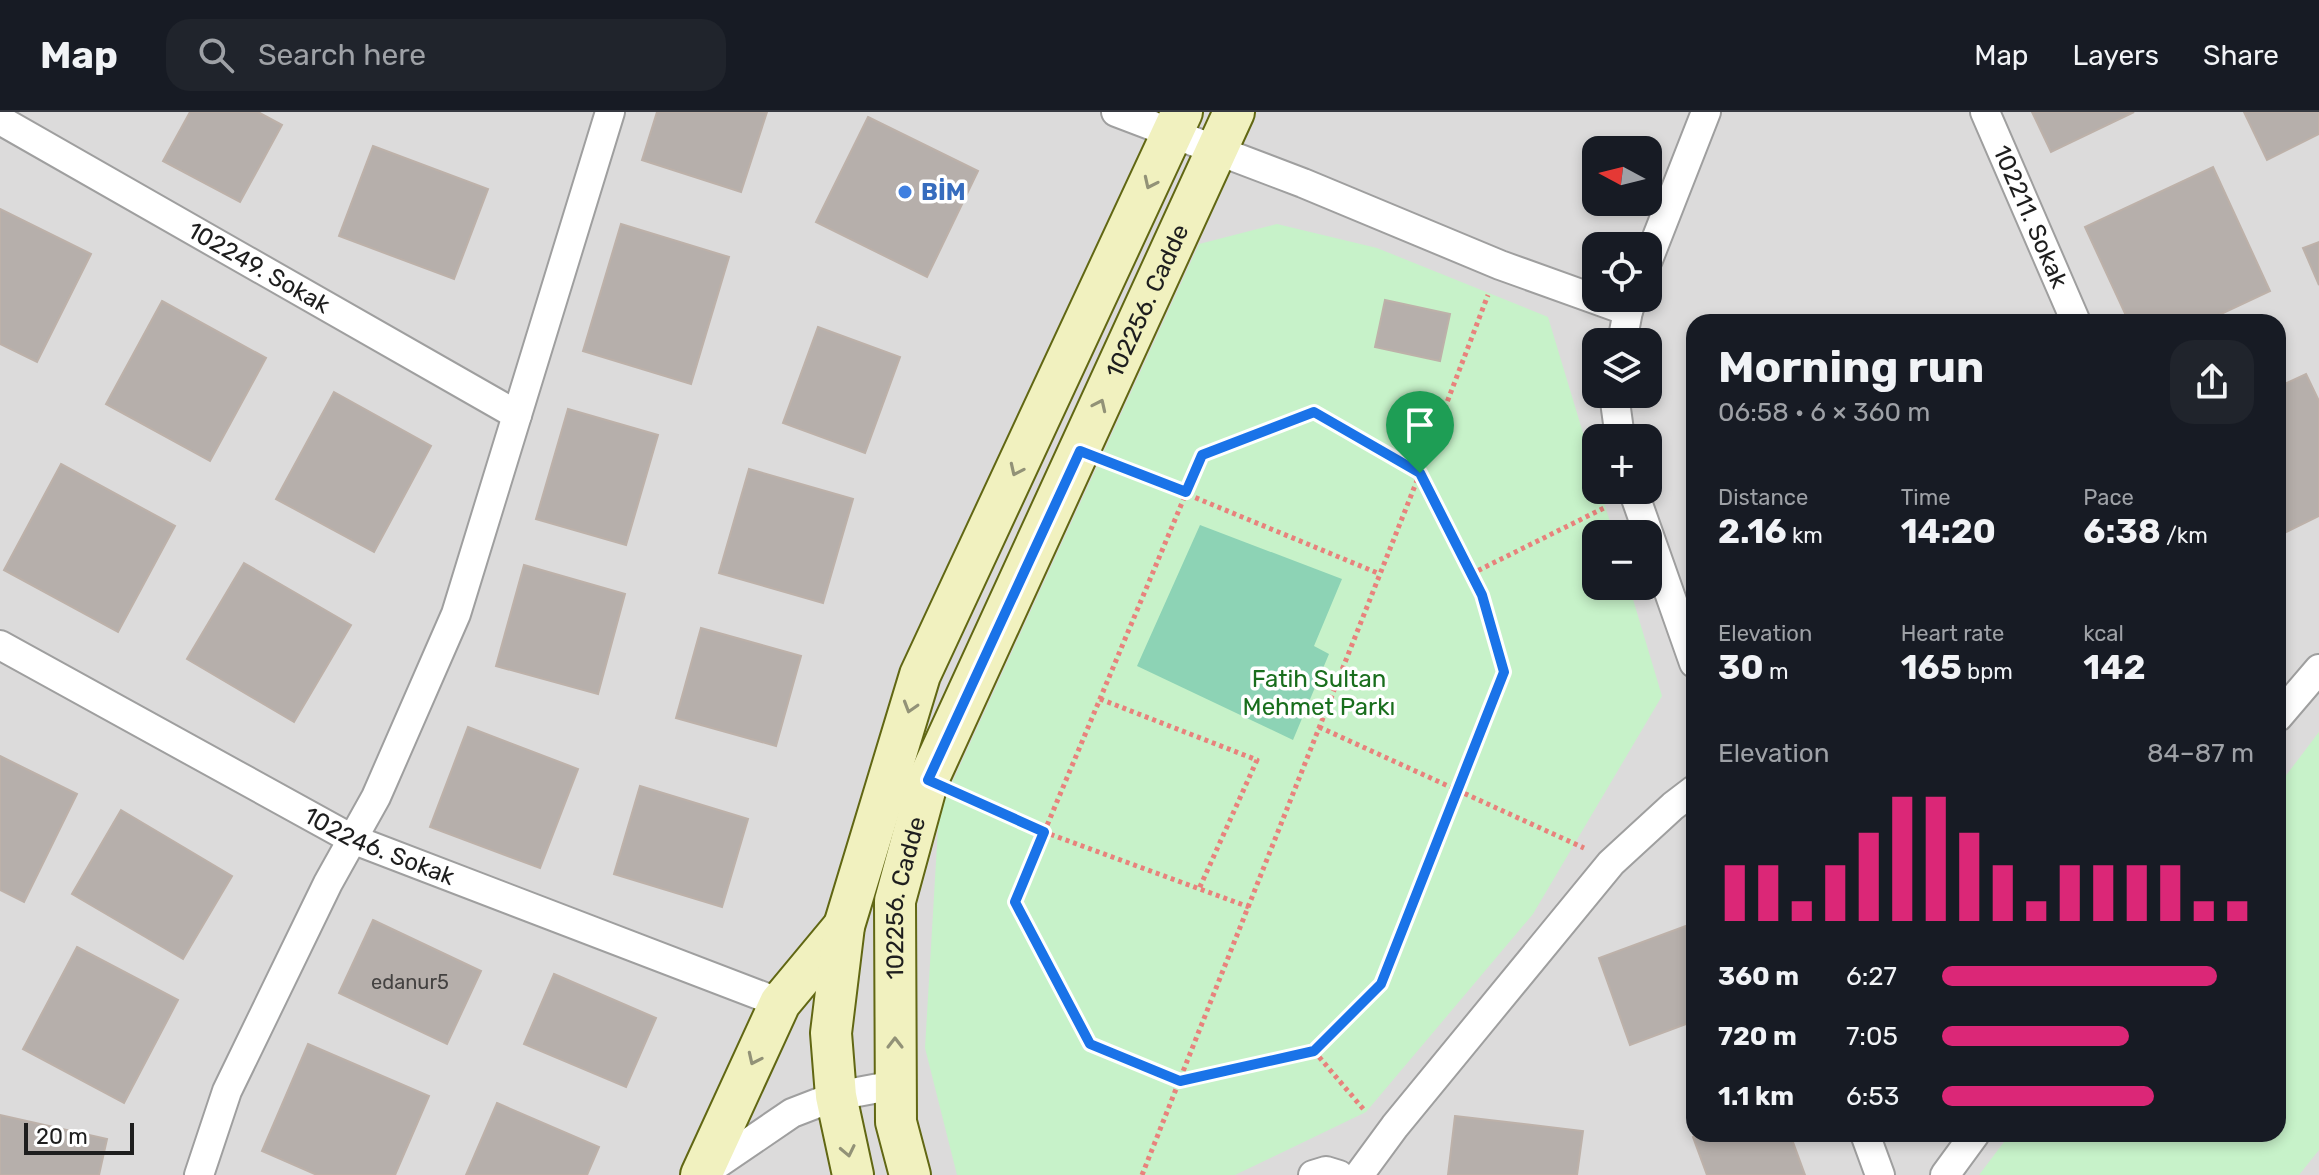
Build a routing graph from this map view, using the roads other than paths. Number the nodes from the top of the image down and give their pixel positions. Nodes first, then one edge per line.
1 (610, 112) edge
2 (1116, 112) edge
3 (1234, 112) edge
4 (1706, 112) edge
5 (1985, 112) edge
6 (0, 120) edge
7 (1177, 123) edge
8 (1217, 151) junction
9 (1659, 232) edge
10 (1582, 290) edge
11 (2073, 314) edge
12 (517, 415) junction
13 (1637, 504) edge
14 (1686, 641) edge
15 (0, 645) edge
16 (2319, 669) edge
17 (2286, 705) edge
18 (1686, 796) edge
19 (352, 839) junction
20 (844, 926) junction
21 (780, 1003) junction
22 (895, 1085) junction
23 (836, 1096) junction
24 (1868, 1142) edge
25 (1969, 1142) edge
26 (199, 1175) edge
27 (701, 1175) edge
28 (853, 1175) edge
29 (910, 1175) edge
30 (1313, 1175) edge
31 (1339, 1175) edge
32 (1359, 1175) edge
33 (1880, 1175) edge
34 (1945, 1175) edge

1 - 12 street
2 - 7 street
3 - 8 street, 102256. Cadde
4 - 9 street
5 - 11 street, 102211. Sokak
6 - 12 street, 102249. Sokak
7 - 8 street
7 -> 20 street, 102256. Cadde
8 - 10 street
22 -> 8 street, 102256. Cadde
12 - 19 street
13 - 14 street
15 - 19 street, 102246. Sokak
16 - 17 street
18 - 32 street
19 - 21 street, 102246. Sokak
19 - 26 street
20 - 21 street
20 - 23 street, 102256. Cadde
21 -> 27 street
22 - 23 street
22 - 29 street, 102256. Cadde
23 - 27 street
23 -> 28 street, 102256. Cadde
24 - 33 street
25 - 34 street
30 - 31 street

